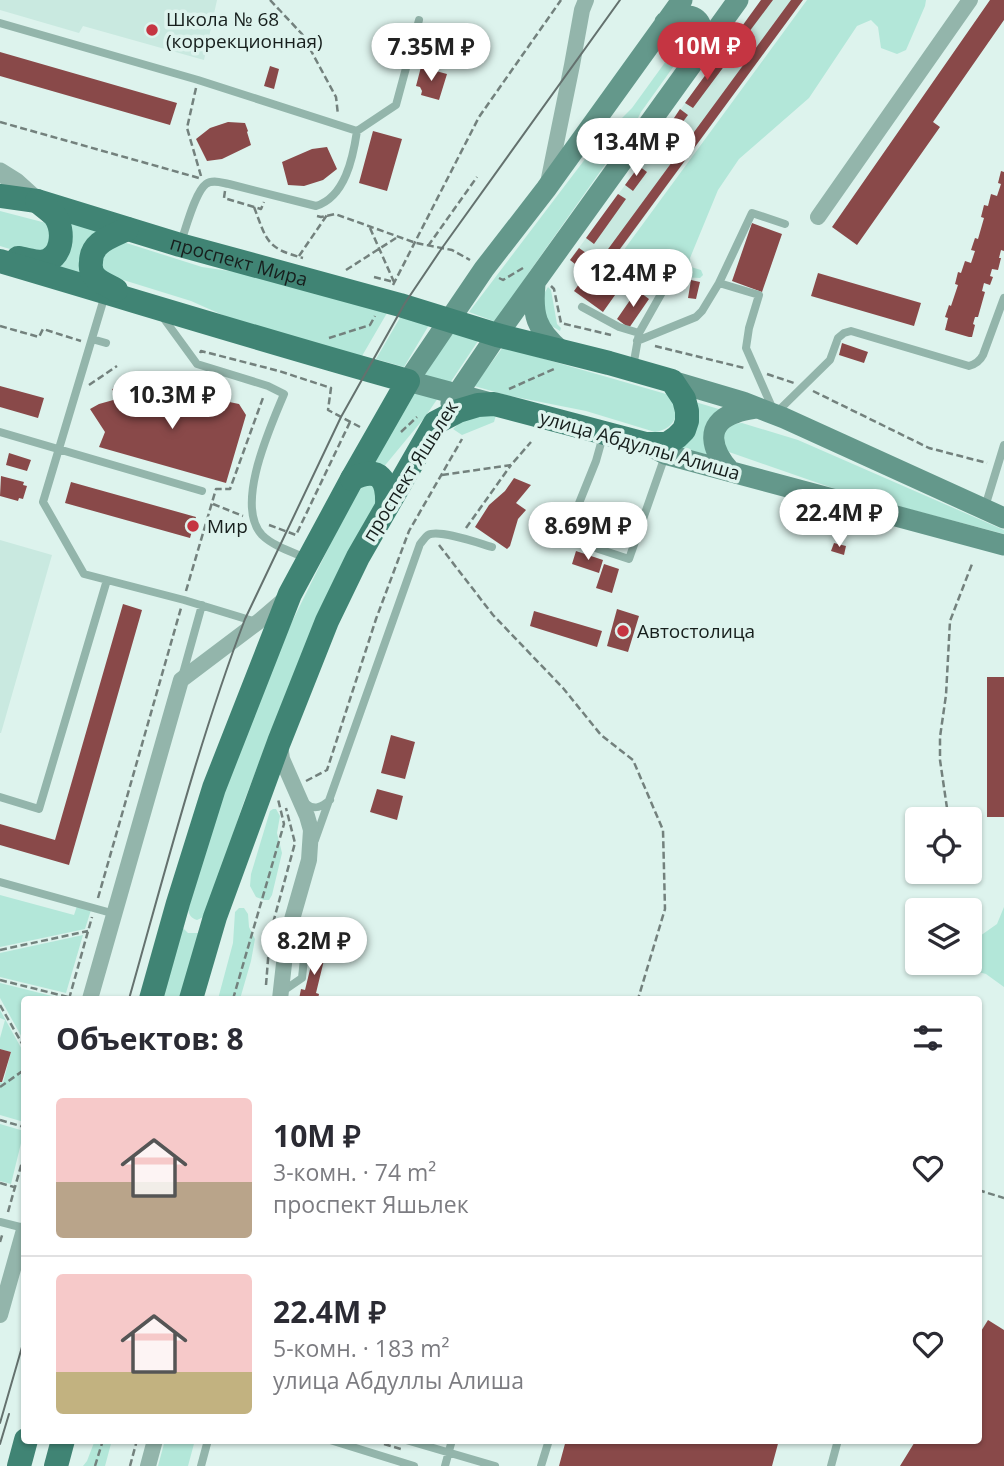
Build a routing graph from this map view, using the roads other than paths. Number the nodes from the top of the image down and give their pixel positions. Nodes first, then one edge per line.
1 (586, 0) edge
2 (682, 0) edge
3 (738, 0) edge
4 (970, 0) edge
5 (419, 20) dead end
6 (665, 22) junction
7 (0, 23) edge
8 (703, 48) junction
9 (357, 131) junction
10 (0, 172) edge
11 (546, 189) junction
12 (0, 196) edge
13 (37, 201) junction
14 (818, 217) dead end
15 (785, 224) dead end
16 (127, 229) junction
17 (180, 245) junction
18 (0, 255) edge
19 (0, 261) edge
20 (538, 280) junction
21 (669, 280) dead end
22 (719, 283) junction
23 (106, 292) junction
24 (1004, 298) edge
25 (144, 303) junction
26 (582, 307) dead end
27 (448, 320) junction
28 (488, 332) junction
29 (638, 337) junction
30 (92, 342) junction
31 (106, 343) dead end
32 (560, 348) junction
33 (633, 370) junction
34 (408, 381) junction
35 (672, 381) junction
36 (448, 392) junction
37 (500, 400) junction
38 (766, 411) junction
39 (427, 419) junction
40 (0, 432) edge
41 (604, 433) junction
42 (1004, 445) edge
43 (59, 449) junction
44 (656, 449) junction
45 (730, 471) junction
46 (352, 479) junction
47 (202, 491) dead end
48 (387, 506) junction
49 (994, 514) edge
50 (1004, 545) edge
51 (492, 547) dead end
52 (308, 559) junction
53 (107, 580) junction
54 (290, 594) junction
55 (202, 606) junction
56 (258, 622) junction
57 (181, 680) junction
58 (279, 742) junction
59 (292, 793) junction
60 (0, 797) edge
61 (330, 800) junction
62 (309, 860) junction
63 (0, 881) edge
64 (178, 903) junction
65 (115, 914) junction
66 (215, 917) junction
67 (276, 992) edge
68 (91, 996) edge
69 (152, 996) edge
70 (192, 996) edge
71 (4, 1223) edge
72 (21, 1228) edge
73 (21, 1240) edge
74 (0, 1315) edge
75 (25, 1444) edge
76 (62, 1444) edge
77 (154, 1444) edge
78 (207, 1444) edge
79 (343, 1444) edge
80 (420, 1444) edge
81 (451, 1444) edge
82 (548, 1444) edge
83 (837, 1444) edge
84 (448, 1452) junction
85 (19, 1466) edge
86 (56, 1466) edge
87 (148, 1466) edge
88 (201, 1466) edge
89 (412, 1466) edge
90 (444, 1466) edge
91 (495, 1466) edge
92 (541, 1466) edge
93 (831, 1466) edge

1 - 11 street
2 - 6 main road
3 - 8 main road, проспект Яшьлек
4 - 14 street
5 - 9 lane
6 - 8 main road
6 - 11 main road
7 - 9 lane
8 - 20 main road, проспект Яшьлек
9 - 17 lane
10 - 13 street
11 - 27 main road
12 - 13 main road, проспект Мира
13 - 16 main road, проспект Мира
13 - 18 main road
15 - 22 lane
16 - 17 main road, проспект Мира
16 - 25 main road
17 - 27 main road, проспект Мира
19 - 23 main road
20 - 28 main road, проспект Яшьлек
20 - 32 main road
21 - 29 lane
22 - 29 lane
22 - 38 lane
23 - 25 main road
23 - 30 lane
24 - 38 lane
25 - 34 main road
25 - 52 lane
26 - 29 lane
27 - 28 main road, проспект Мира
27 - 34 main road
28 - 32 main road
28 - 36 main road, проспект Яшьлек
29 - 33 lane
30 - 31 lane
30 - 43 lane
32 - 33 main road
33 - 35 main road
34 - 36 main road
34 - 46 main road
35 - 38 main road
35 - 44 main road
36 - 37 main road, улица Абдуллы Алиша
36 - 39 main road, проспект Яшьлек
37 - 39 main road
37 - 41 main road, улица Абдуллы Алиша
38 - 45 main road
38 - 49 main road
39 - 48 main road, проспект Яшьлек
40 - 43 lane
41 - 44 main road, улица Абдуллы Алиша
41 - 44 lane
42 - 49 lane
43 - 47 lane
43 - 53 lane
44 - 45 main road, улица Абдуллы Алиша
45 - 50 main road, улица Абдуллы Алиша
46 - 48 main road
46 - 52 main road
48 - 58 main road, проспект Яшьлек
51 - 61 lane
52 - 54 main road
53 - 55 lane
53 - 60 lane
54 - 56 street
54 - 64 main road
55 - 56 lane
55 - 57 lane
56 - 57 street
57 - 65 street
58 - 59 street
58 - 66 main road, проспект Яшьлек
59 - 61 lane
59 - 62 street
61 - 62 lane
62 - 67 street
63 - 65 lane
64 - 66 main road
64 - 69 main road
65 - 68 street
66 - 70 main road, проспект Яшьлек
71 - 72 lane
73 - 74 street
75 - 85 main road
76 - 86 main road
77 - 87 street
78 - 88 lane
79 - 89 lane
80 - 84 lane
81 - 84 lane
82 - 92 lane
83 - 93 lane
84 - 90 lane
84 - 91 lane

